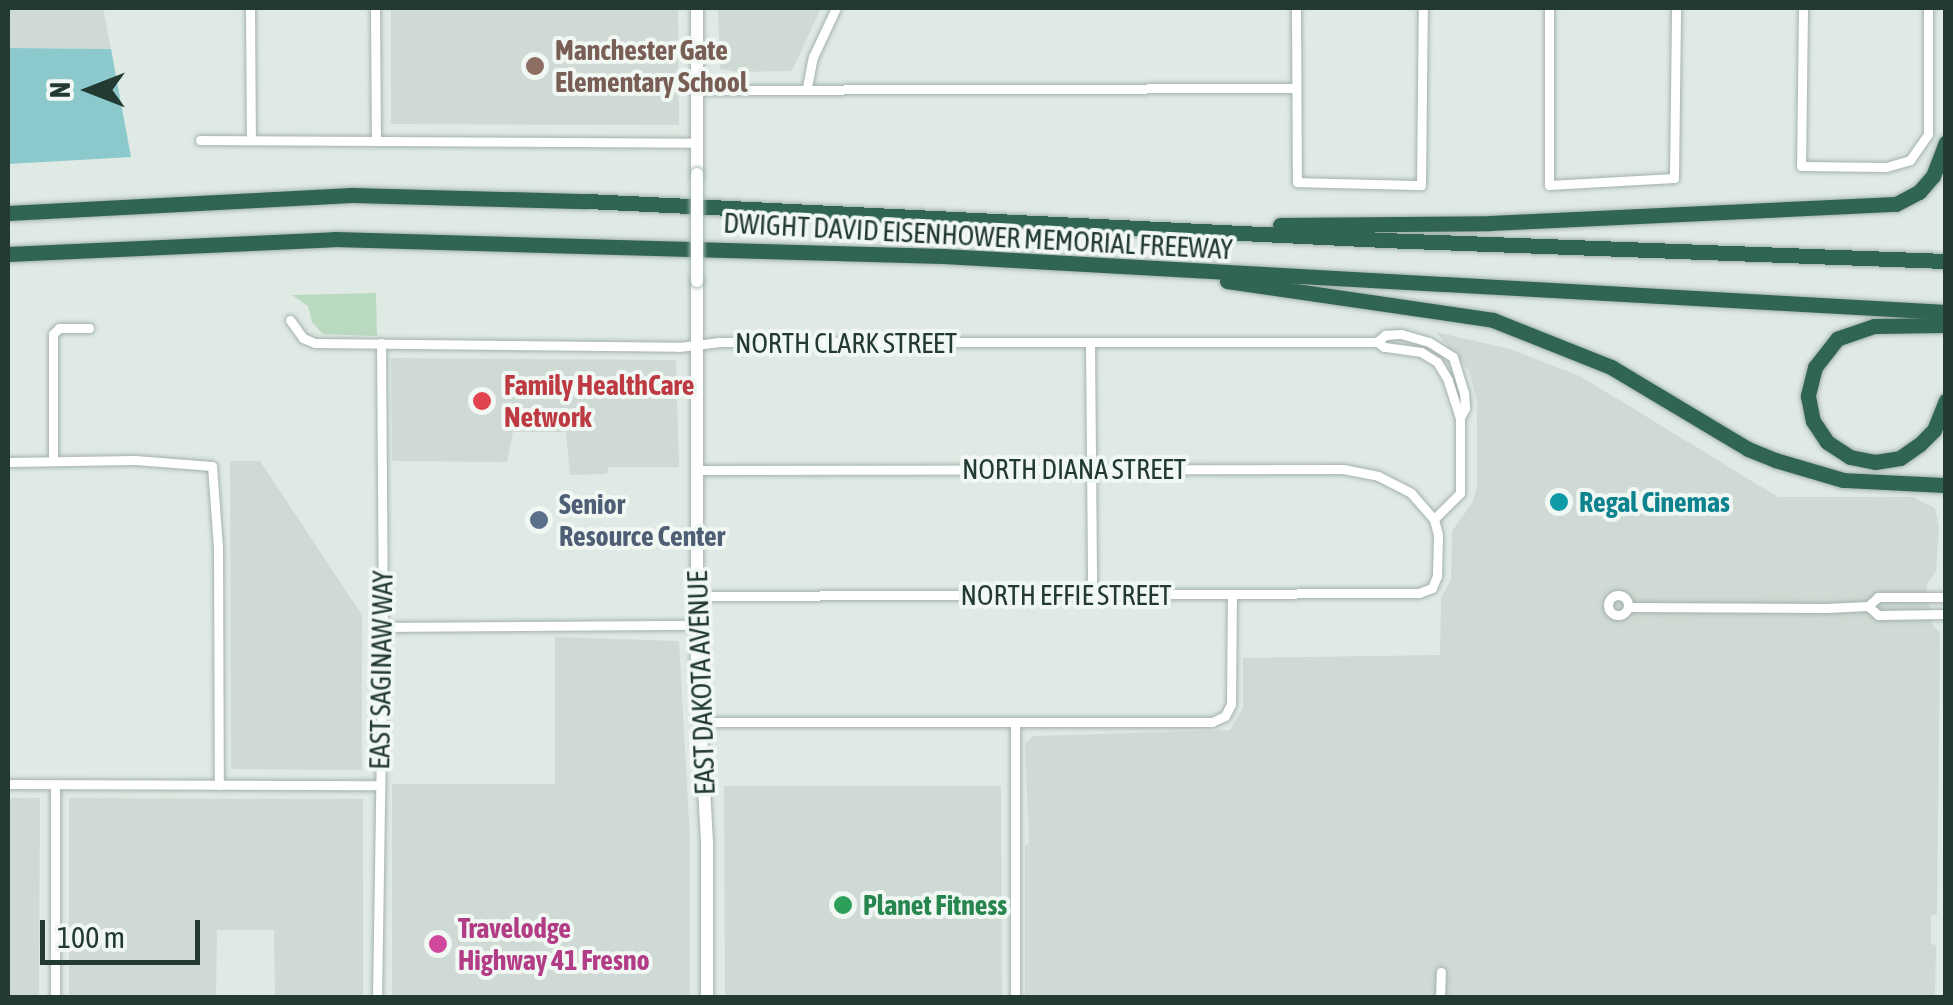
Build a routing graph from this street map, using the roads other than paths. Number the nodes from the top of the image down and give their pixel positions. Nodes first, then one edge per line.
1 (250, 8) edge
2 (375, 8) edge
3 (697, 8) edge
4 (836, 8) edge
5 (1296, 8) edge
6 (1423, 8) edge
7 (1550, 8) edge
8 (1676, 8) edge
9 (1803, 8) edge
10 (1928, 8) edge
11 (807, 87) junction
12 (1296, 88) junction
13 (697, 90) junction
14 (376, 138) junction
15 (200, 140) dead end
16 (251, 140) junction
17 (1946, 142) edge
18 (698, 143) junction
19 (8, 212) edge
20 (1141, 226) junction
21 (8, 254) edge
22 (1946, 260) edge
23 (1134, 269) junction
24 (1946, 312) edge
25 (1927, 318) junction
26 (290, 320) dead end
27 (1946, 324) edge
28 (88, 328) dead end
29 (1377, 342) junction
30 (1090, 343) junction
31 (380, 344) junction
32 (696, 345) junction
33 (1946, 400) edge
34 (1460, 418) junction
35 (53, 461) junction
36 (8, 462) edge
37 (1091, 469) junction
38 (698, 470) junction
39 (1946, 485) edge
40 (1434, 520) junction
41 (1232, 594) junction
42 (1092, 595) junction
43 (698, 596) junction
44 (1946, 597) edge
45 (1868, 606) junction
46 (1628, 607) dead end
47 (1946, 614) edge
48 (698, 625) junction
49 (383, 627) junction
50 (700, 722) junction
51 (1015, 722) junction
52 (8, 784) edge
53 (55, 784) junction
54 (218, 785) junction
55 (380, 785) junction
56 (1440, 972) dead end
57 (55, 998) edge
58 (377, 998) edge
59 (707, 998) edge
60 (1015, 998) edge
61 (1440, 998) edge

1 - 16 street
2 - 14 street
3 - 13 street, EAST DAKOTA AVENUE
4 - 11 street
5 - 12 street
6 - 12 street
7 - 8 street
9 - 10 street
11 - 12 street
11 - 13 street
13 - 18 street, EAST DAKOTA AVENUE
14 - 16 street
14 - 18 street
15 - 16 street
17 - 20 highway
18 - 32 street, EAST DAKOTA AVENUE, bridge
19 - 20 highway, DWIGHT DAVID EISENHOWER MEMORIAL FREEWAY
20 - 22 highway, DWIGHT DAVID EISENHOWER MEMORIAL FREEWAY
21 - 23 highway, DWIGHT DAVID EISENHOWER MEMORIAL FREEWAY
23 - 25 highway, DWIGHT DAVID EISENHOWER MEMORIAL FREEWAY
23 - 39 highway
24 - 25 highway, DWIGHT DAVID EISENHOWER MEMORIAL FREEWAY
25 - 27 highway
25 - 33 highway
26 - 31 street, NORTH CLARK STREET
28 - 35 street
29 - 30 street, NORTH CLARK STREET
29 - 34 street, NORTH CLARK STREET
29 - 34 street, NORTH CLARK STREET
30 - 32 street, NORTH CLARK STREET
30 - 37 street
31 - 32 street, NORTH CLARK STREET
31 - 49 street, EAST SAGINAW WAY
32 - 38 street, EAST DAKOTA AVENUE
34 - 40 street
35 - 36 street
35 - 54 street
37 - 38 street, NORTH DIANA STREET
37 - 40 street, NORTH DIANA STREET
37 - 42 street
38 - 43 street, EAST DAKOTA AVENUE
40 - 41 street, NORTH EFFIE STREET
41 - 42 street, NORTH EFFIE STREET
41 - 51 street
42 - 43 street, NORTH EFFIE STREET
43 - 48 street, EAST DAKOTA AVENUE
44 - 45 street
45 - 46 street
45 - 47 street
48 - 49 street
48 - 50 street, EAST DAKOTA AVENUE
49 - 55 street, EAST SAGINAW WAY
50 - 51 street
50 - 59 street, EAST DAKOTA AVENUE
51 - 60 street
52 - 53 street
53 - 54 street
53 - 57 street
54 - 55 street
55 - 58 street, EAST SAGINAW WAY
56 - 61 street

